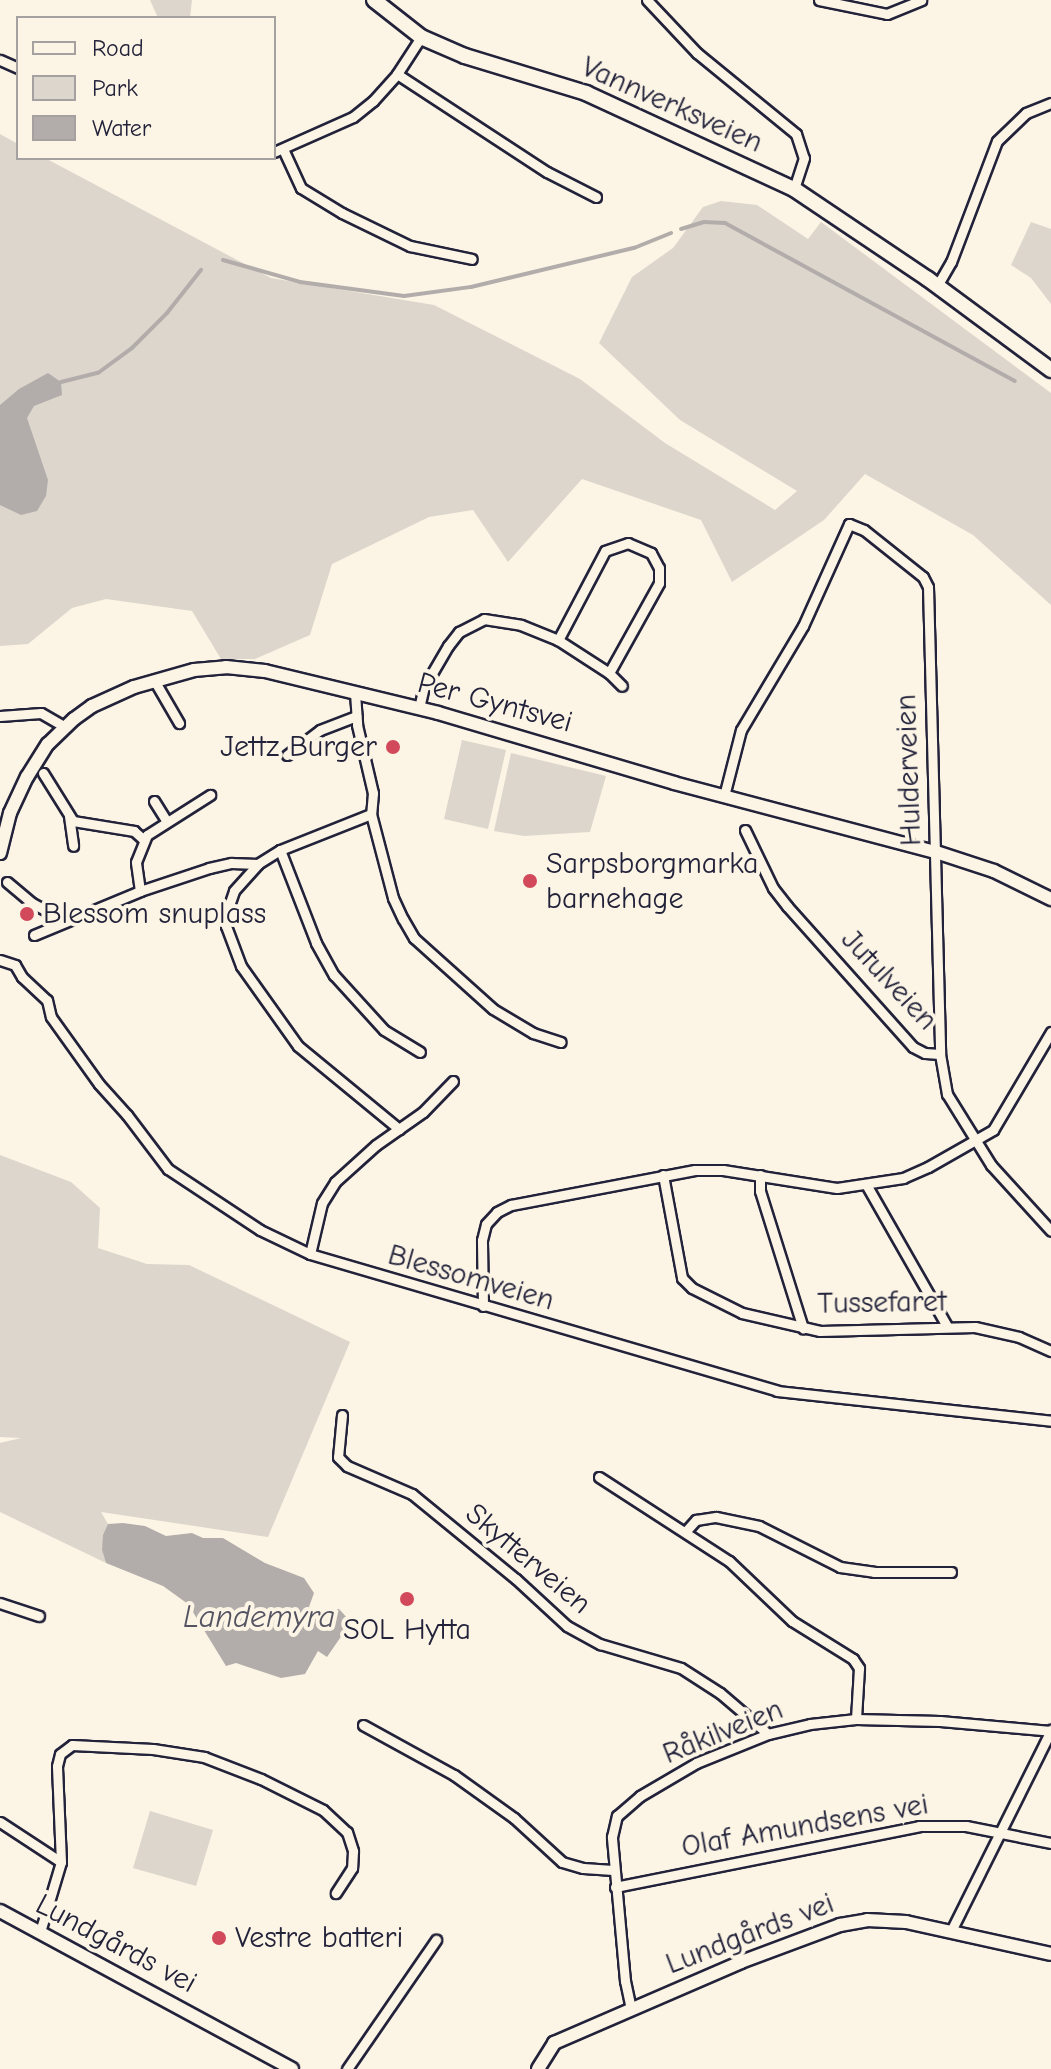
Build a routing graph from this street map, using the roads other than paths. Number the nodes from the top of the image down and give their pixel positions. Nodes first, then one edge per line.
1 (374, 0) edge
2 (647, 0) edge
3 (819, 0) edge
4 (921, 0) edge
5 (421, 37) junction
6 (397, 74) junction
7 (1051, 103) edge
8 (278, 151) edge
9 (794, 189) junction
10 (596, 197) dead end
11 (472, 259) dead end
12 (937, 286) junction
13 (1051, 370) edge
14 (558, 640) junction
15 (609, 673) junction
16 (154, 680) junction
17 (622, 686) dead end
18 (355, 693) junction
19 (419, 708) junction
20 (0, 716) edge
21 (356, 716) junction
22 (179, 723) dead end
23 (65, 727) junction
24 (287, 755) dead end
25 (43, 773) dead end
26 (210, 795) dead end
27 (724, 796) junction
28 (154, 801) dead end
29 (371, 814) junction
30 (69, 816) junction
31 (166, 820) junction
32 (745, 830) dead end
33 (144, 840) junction
34 (73, 846) dead end
35 (280, 850) junction
36 (936, 852) junction
37 (0, 853) edge
38 (258, 864) junction
39 (7, 882) dead end
40 (140, 891) junction
41 (1051, 899) edge
42 (75, 919) junction
43 (34, 935) dead end
44 (0, 960) edge
45 (1051, 1032) edge
46 (561, 1042) dead end
47 (420, 1052) dead end
48 (940, 1054) junction
49 (453, 1081) dead end
50 (399, 1129) junction
51 (974, 1138) junction
52 (663, 1175) junction
53 (760, 1175) junction
54 (867, 1186) junction
55 (1051, 1231) edge
56 (310, 1254) junction
57 (483, 1306) junction
58 (947, 1326) junction
59 (803, 1328) junction
60 (1051, 1351) edge
61 (342, 1415) dead end
62 (1051, 1421) edge
63 (599, 1477) dead end
64 (686, 1531) junction
65 (951, 1572) dead end
66 (0, 1603) edge
67 (39, 1616) dead end
68 (856, 1719) junction
69 (363, 1725) dead end
70 (1051, 1730) edge
71 (768, 1734) junction
72 (0, 1822) edge
73 (1001, 1832) junction
74 (1051, 1843) edge
75 (61, 1862) junction
76 (613, 1870) junction
77 (615, 1887) junction
78 (336, 1893) dead end
79 (0, 1911) edge
80 (951, 1931) junction
81 (40, 1932) junction
82 (436, 1940) dead end
83 (1051, 1954) edge
84 (631, 2009) junction
85 (292, 2069) edge
86 (347, 2069) edge
87 (538, 2069) edge

1 - 5 main road, Vannverksveien
2 - 9 street
3 - 4 street
5 - 6 street
5 - 9 main road, Vannverksveien
6 - 8 street
6 - 10 street
7 - 12 street
8 - 11 street
9 - 12 main road, Vannverksveien
12 - 13 main road, Vannverksveien
14 - 15 street
14 - 15 street
14 - 19 street
15 - 17 street
16 - 18 street, Per Gyntsvei
16 - 22 street
16 - 23 street, Per Gyntsvei
18 - 19 street, Per Gyntsvei
18 - 21 street
19 - 27 street, Per Gyntsvei
20 - 23 street
21 - 24 street
21 - 29 street
23 - 37 street, Per Gyntsvei
25 - 30 street
26 - 31 street
27 - 36 street, Per Gyntsvei
27 - 36 street, Hulderveien
28 - 31 street
29 - 35 street
29 - 46 street
30 - 33 street
30 - 34 street
31 - 33 street
32 - 48 street, Jutulveien
33 - 40 street
35 - 38 street
35 - 47 street
36 - 41 street, Per Gyntsvei
36 - 48 street, Hulderveien
38 - 40 street
38 - 50 street
39 - 42 street
40 - 42 street
42 - 43 street
44 - 56 street, Blessomveien
45 - 51 street
48 - 51 street, Jutulveien
49 - 50 street
50 - 56 street
51 - 54 street
51 - 55 street, Jutulveien
52 - 53 street
52 - 57 street
52 - 59 street, Tussefaret
53 - 54 street
53 - 59 street
54 - 58 street
56 - 57 street, Blessomveien
57 - 62 street, Blessomveien
58 - 59 street, Tussefaret
58 - 60 street, Tussefaret
61 - 71 street, Skytterveien
63 - 64 street
64 - 65 street
64 - 68 street
66 - 67 street
68 - 70 street, Råkilveien
68 - 71 street, Råkilveien
69 - 76 street
70 - 73 street
71 - 76 street, Råkilveien
72 - 75 street
73 - 74 street, Olaf Amundsens vei
73 - 77 street, Olaf Amundsens vei
73 - 80 street
75 - 78 street
75 - 81 street
76 - 77 street, Råkilveien
77 - 84 street, Råkilveien
79 - 81 street, Lundgårds vei
80 - 83 street, Lundgårds vei
80 - 84 street, Lundgårds vei
81 - 85 street, Lundgårds vei
82 - 86 street
84 - 87 street, Lundgårds vei

